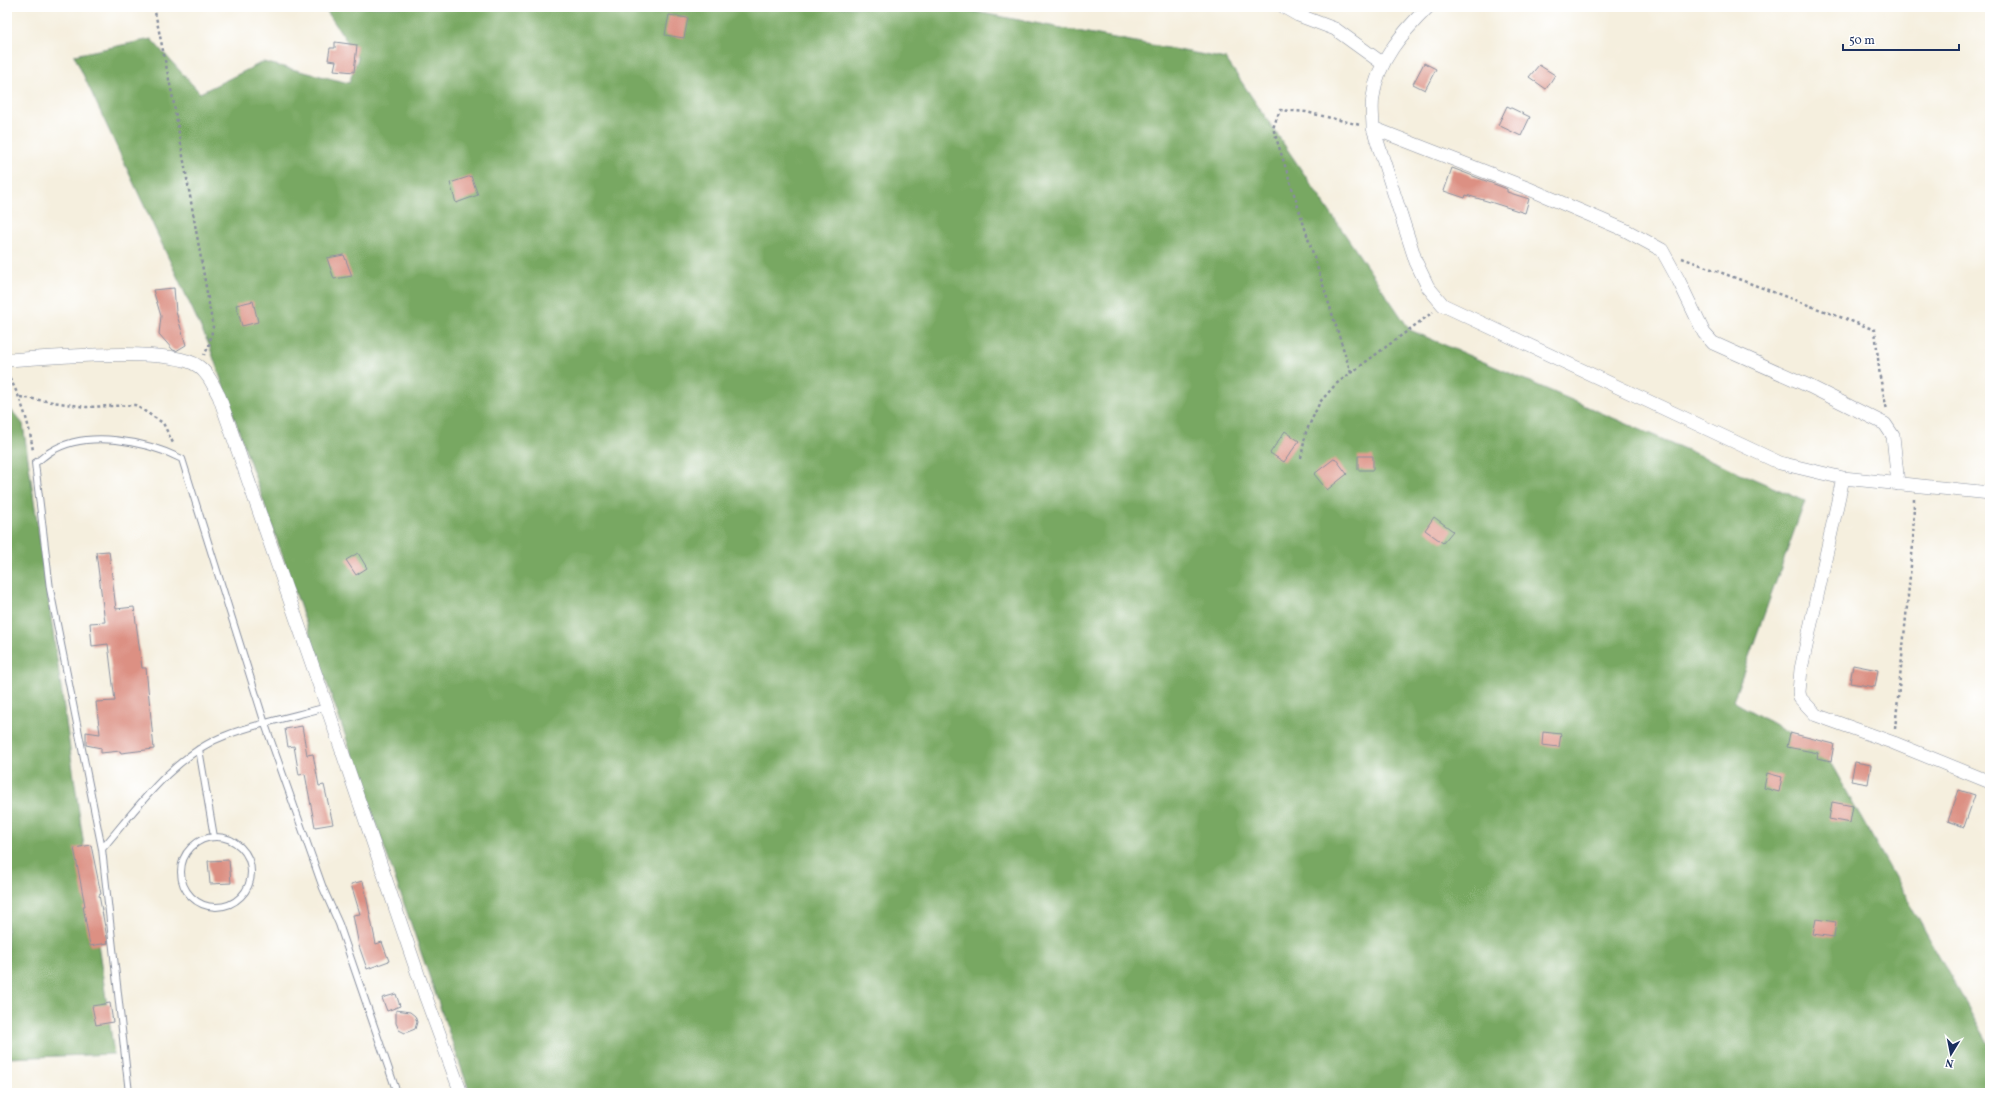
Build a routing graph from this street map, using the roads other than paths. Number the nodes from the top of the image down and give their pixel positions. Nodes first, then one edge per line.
1 (1284, 7) edge
2 (1428, 7) edge
3 (1382, 63) junction
4 (1373, 128) junction
5 (7, 360) edge
6 (1843, 478) junction
7 (1898, 484) junction
8 (1990, 493) edge
9 (327, 707) junction
10 (264, 724) junction
11 (199, 749) junction
12 (1990, 782) edge
13 (214, 837) junction
14 (102, 849) junction
15 (130, 1093) edge
16 (397, 1093) edge
17 (461, 1093) edge

1 - 3 street
2 - 3 street
3 - 4 street
4 - 6 street
4 - 7 street
5 - 9 street
6 - 7 street
6 - 12 street
7 - 8 street
9 - 10 lane
9 - 17 street
10 - 11 lane
10 - 14 lane
10 - 16 lane
11 - 13 lane
11 - 14 lane
13 - 13 lane
14 - 15 lane

